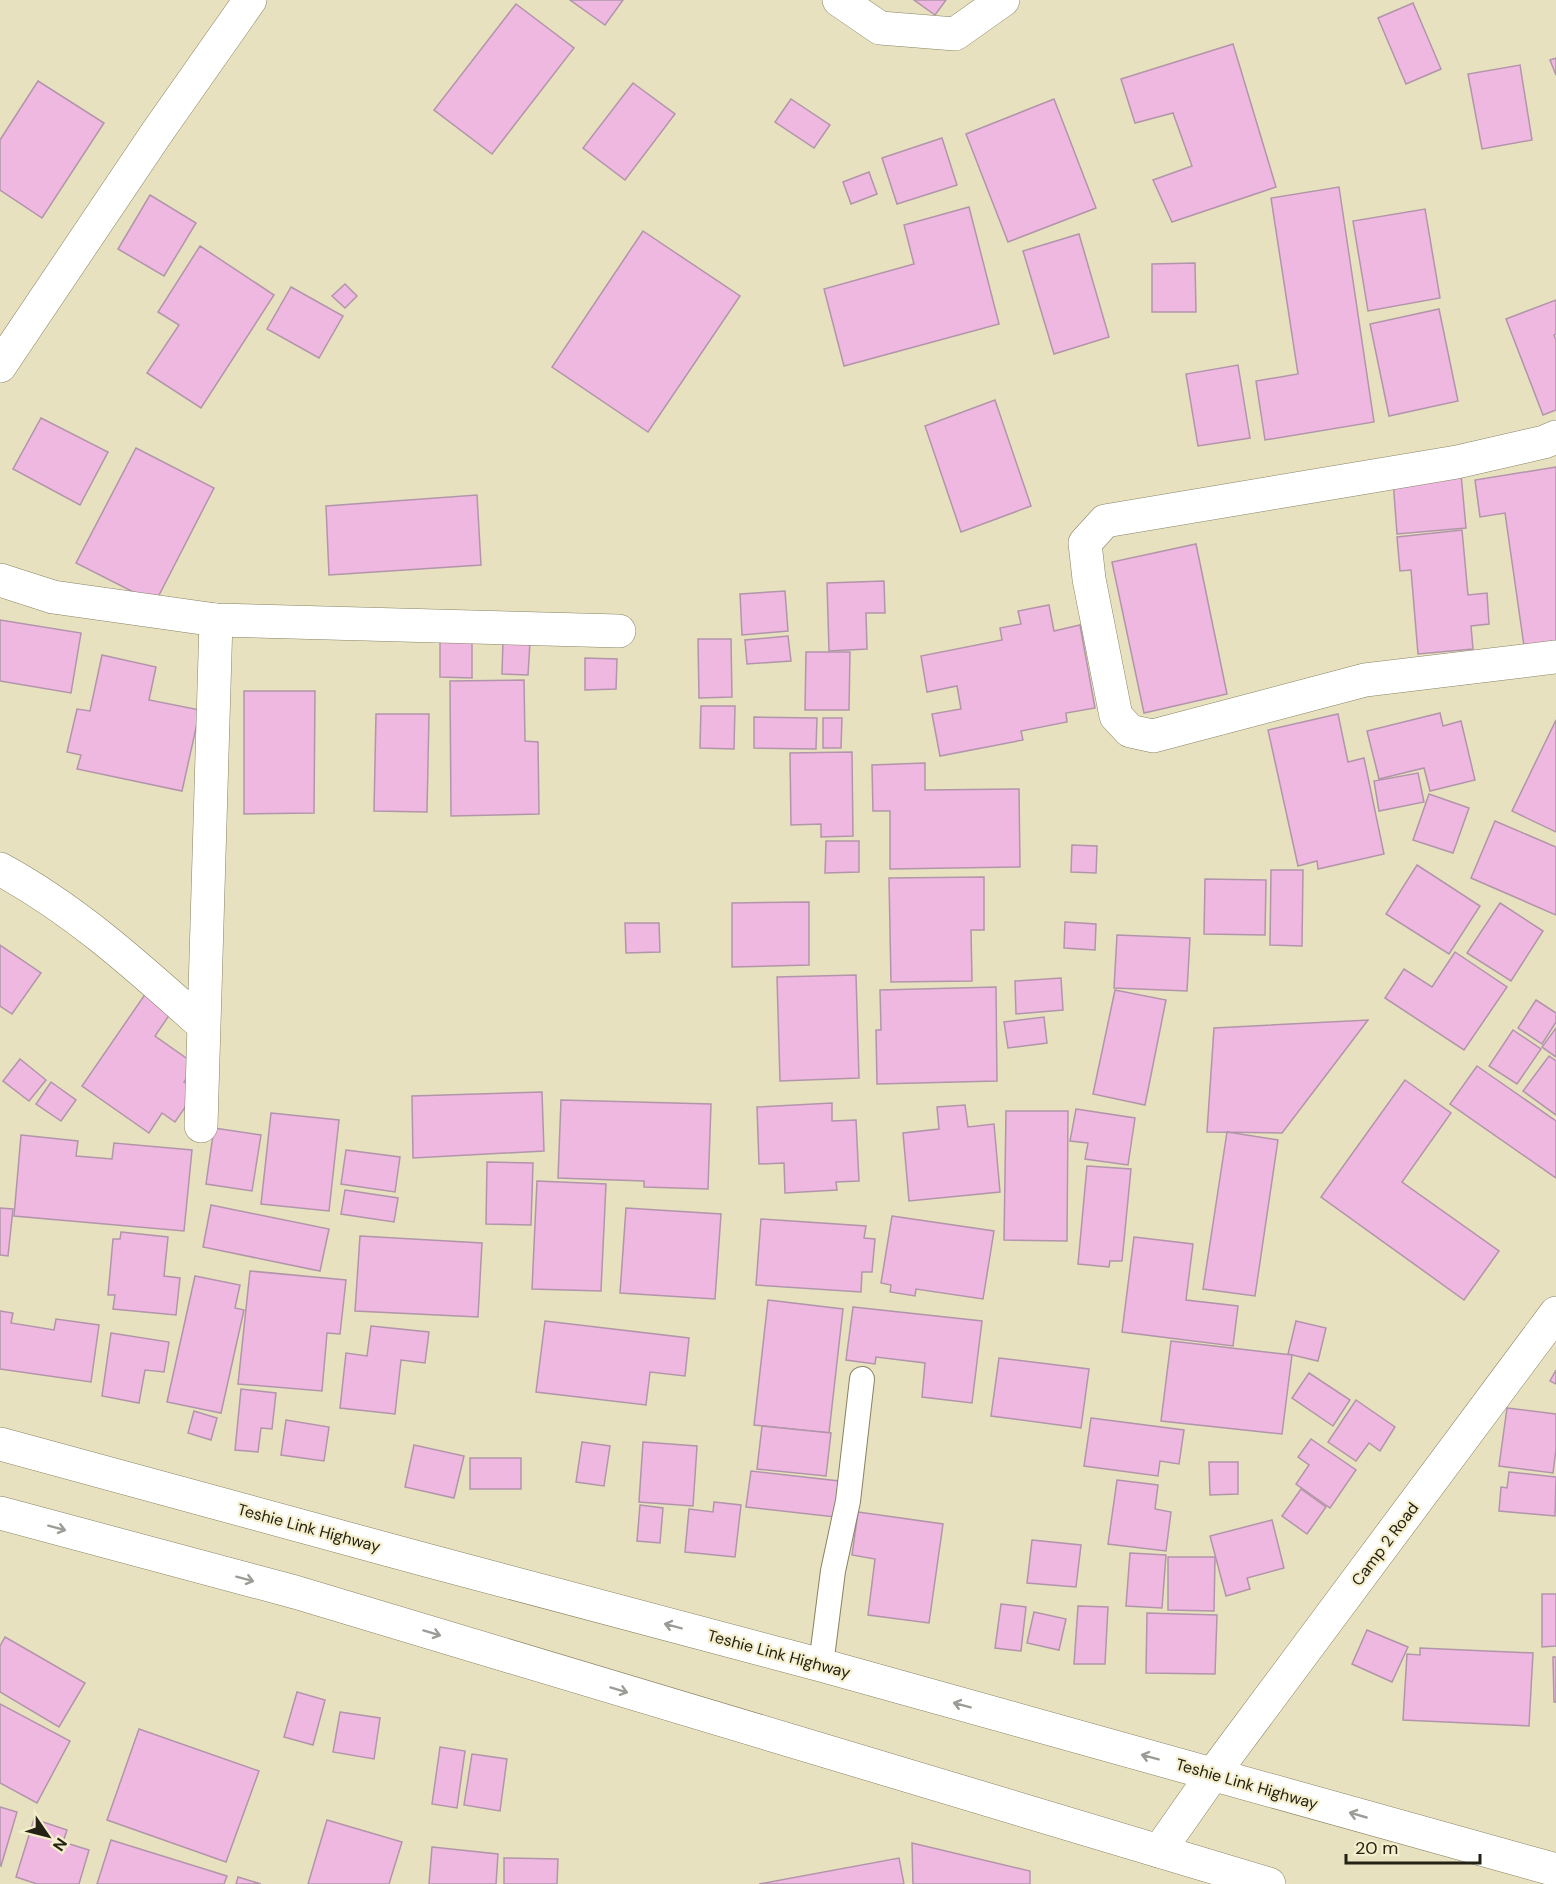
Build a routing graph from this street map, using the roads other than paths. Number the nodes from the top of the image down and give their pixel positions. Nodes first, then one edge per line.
1 (250, 0) edge
2 (839, 0) edge
3 (1003, 0) edge
4 (0, 366) edge
5 (1556, 437) edge
6 (0, 580) edge
7 (216, 620) junction
8 (619, 631) dead end
9 (1556, 657) edge
10 (0, 869) edge
11 (203, 1024) junction
12 (201, 1126) dead end
13 (1556, 1313) edge
14 (861, 1379) dead end
15 (0, 1444) edge
16 (0, 1513) edge
17 (821, 1665) junction
18 (1213, 1774) junction
19 (1159, 1851) junction
20 (1556, 1870) edge
21 (1269, 1884) edge

1 - 4 street
2 - 3 street
5 - 9 street
6 - 7 street
7 - 8 street
7 - 11 street
10 - 11 street
11 - 12 street
13 - 18 street, Camp 2 Road
14 - 17 lane
17 -> 15 street, Teshie Link Highway
16 -> 19 street
18 -> 17 street, Teshie Link Highway
18 - 19 street, Camp 2 Road
20 -> 18 street, Teshie Link Highway
19 - 21 street

